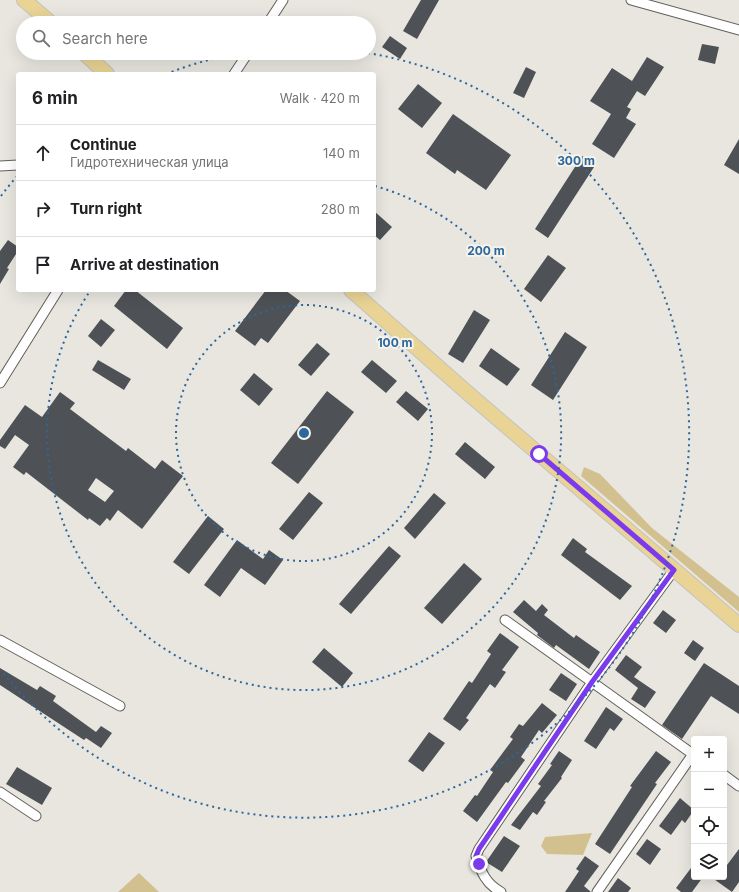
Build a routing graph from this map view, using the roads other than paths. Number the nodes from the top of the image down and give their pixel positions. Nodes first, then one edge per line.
1 (24, 0) edge
2 (283, 0) edge
3 (631, 0) edge
4 (43, 16) edge
5 (273, 16) edge
6 (739, 30) edge
7 (92, 60) edge
8 (243, 60) edge
9 (105, 72) edge
10 (235, 72) edge
11 (16, 165) edge
12 (0, 166) edge
13 (57, 292) edge
14 (353, 292) edge
15 (0, 383) edge
16 (674, 570) junction
17 (505, 620) dead end
18 (739, 625) edge
19 (0, 640) edge
20 (592, 682) junction
21 (120, 706) dead end
22 (691, 753) edge
23 (691, 757) edge
24 (727, 777) edge
25 (739, 786) edge
26 (0, 792) edge
27 (36, 816) dead end
28 (501, 892) edge
29 (598, 892) edge

1 - 4 main road
2 - 5 street
3 - 6 street
7 - 9 main road
8 - 10 street
11 - 12 street
13 - 15 street
14 - 16 main road
16 - 18 main road
16 - 20 street
17 - 20 street
19 - 21 street
20 - 22 street
20 - 28 street
23 - 29 street
24 - 25 street
26 - 27 street

